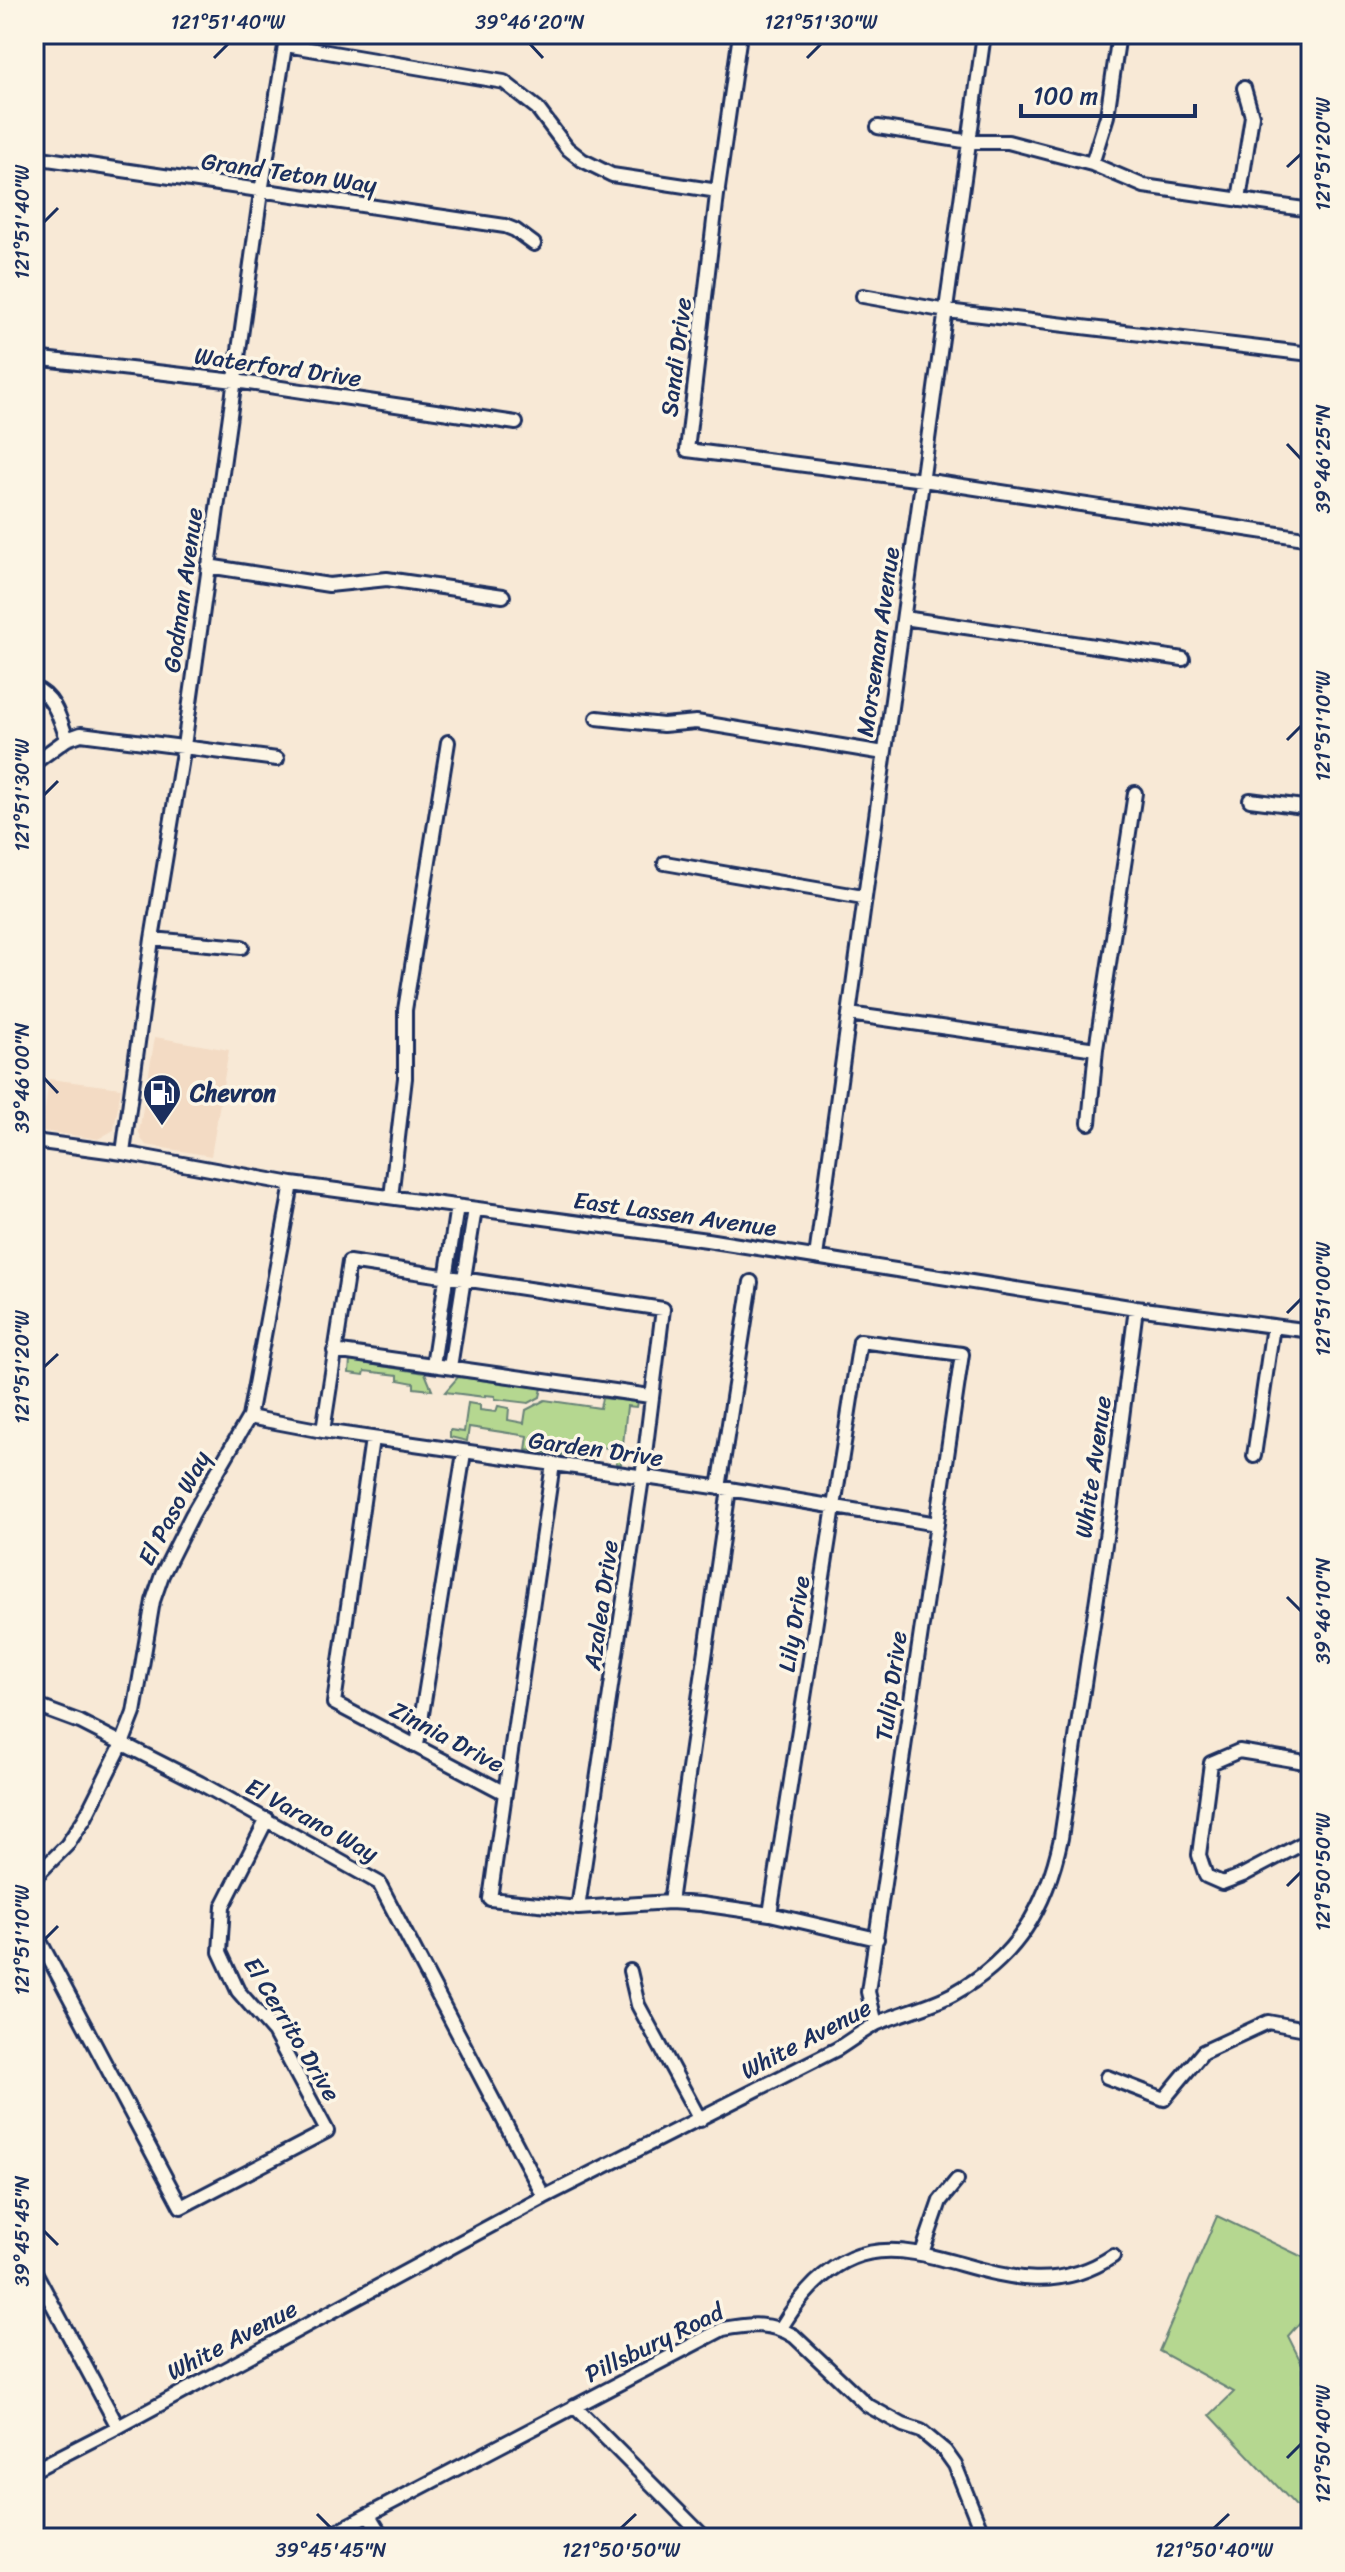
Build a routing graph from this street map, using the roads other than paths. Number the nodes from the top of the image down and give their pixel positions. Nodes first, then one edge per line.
1 (740, 34) edge
2 (984, 34) edge
3 (1119, 34) edge
4 (287, 39) edge
5 (1244, 88) dead end
6 (878, 127) dead end
7 (970, 142) junction
8 (34, 157) edge
9 (1092, 164) junction
10 (718, 191) junction
11 (261, 192) junction
12 (1239, 200) junction
13 (1311, 210) edge
14 (534, 244) dead end
15 (863, 296) dead end
16 (947, 311) junction
17 (1311, 354) edge
18 (34, 358) edge
19 (235, 381) junction
20 (516, 423) dead end
21 (923, 480) junction
22 (1311, 539) edge
23 (208, 566) junction
24 (503, 596) dead end
25 (904, 618) junction
26 (1183, 659) dead end
27 (34, 688) edge
28 (597, 718) dead end
29 (67, 739) junction
30 (448, 742) dead end
31 (184, 746) junction
32 (884, 753) junction
33 (277, 759) dead end
34 (34, 763) edge
35 (1135, 793) dead end
36 (1250, 800) dead end
37 (1311, 808) edge
38 (665, 863) dead end
39 (863, 897) junction
40 (152, 939) junction
41 (242, 947) dead end
42 (849, 1014) junction
43 (1096, 1049) junction
44 (1089, 1123) dead end
45 (34, 1141) edge
46 (123, 1153) junction
47 (292, 1184) junction
48 (391, 1197) junction
49 (457, 1206) junction
50 (475, 1209) junction
51 (816, 1257) junction
52 (446, 1277) junction
53 (464, 1279) junction
54 (751, 1282) dead end
55 (1136, 1308) junction
56 (1273, 1326) junction
57 (1311, 1331) edge
58 (334, 1351) junction
59 (962, 1354) joint
60 (433, 1365) junction
61 (450, 1367) junction
62 (650, 1396) junction
63 (249, 1417) junction
64 (323, 1431) junction
65 (372, 1439) junction
66 (464, 1453) junction
67 (1254, 1456) dead end
68 (553, 1464) junction
69 (642, 1478) junction
70 (724, 1488) junction
71 (834, 1507) junction
72 (937, 1524) junction
73 (34, 1705) edge
74 (122, 1744) junction
75 (417, 1745) junction
76 (1311, 1763) edge
77 (505, 1793) junction
78 (267, 1819) junction
79 (1311, 1839) edge
80 (34, 1878) edge
81 (670, 1902) junction
82 (578, 1908) junction
83 (770, 1914) junction
84 (34, 1930) edge
85 (877, 1939) junction
86 (630, 1971) dead end
87 (876, 2024) junction
88 (1311, 2030) edge
89 (1107, 2077) dead end
90 (700, 2120) junction
91 (957, 2180) dead end
92 (544, 2197) junction
93 (922, 2253) junction
94 (1113, 2256) dead end
95 (34, 2270) edge
96 (781, 2328) junction
97 (574, 2406) junction
98 (118, 2427) junction
99 (34, 2470) edge
100 (369, 2515) junction
101 (324, 2538) edge
102 (383, 2538) edge
103 (705, 2538) edge
104 (984, 2538) edge

1 - 10 street, Sandi Drive
2 - 7 street, Morseman Avenue
3 - 9 street
4 - 10 street
4 - 11 street, Godman Avenue
5 - 12 street
6 - 7 street
7 - 9 street
7 - 16 street, Morseman Avenue
8 - 11 street, Grand Teton Way
9 - 12 street
10 - 21 street, Sandi Drive
11 - 14 street, Grand Teton Way
11 - 19 street, Godman Avenue
12 - 13 street
15 - 16 street
16 - 17 street
16 - 21 street, Morseman Avenue
18 - 19 street, Waterford Drive
19 - 20 street, Waterford Drive
19 - 23 street, Godman Avenue
21 - 22 street
21 - 25 street, Morseman Avenue
23 - 24 street
23 - 31 street, Godman Avenue
25 - 26 street
25 - 32 street, Morseman Avenue
27 - 29 street
28 - 32 street
29 - 31 street
29 - 34 street
30 - 48 street
31 - 33 street
31 - 40 street, Godman Avenue
32 - 39 street, Morseman Avenue
35 - 43 street
36 - 37 street
38 - 39 street
39 - 42 street, Morseman Avenue
40 - 41 street
40 - 46 street, Godman Avenue
42 - 43 street
42 - 51 street, Morseman Avenue
43 - 44 street
45 - 46 street, East Lassen Avenue
46 - 47 street, East Lassen Avenue
47 - 48 street, East Lassen Avenue
47 - 63 street, El Paso Way
48 - 49 street, East Lassen Avenue
49 - 50 street, East Lassen Avenue
49 - 52 street
50 - 51 street, East Lassen Avenue
50 - 53 street
51 - 55 street, East Lassen Avenue
52 - 53 street
52 - 58 street
52 - 60 street
53 - 61 street
53 - 62 street, Azalea Drive
54 - 70 street
55 - 56 street, East Lassen Avenue
55 - 87 street, White Avenue
56 - 57 street, East Lassen Avenue
56 - 67 street
58 - 60 street
58 - 64 street
59 - 71 street, Lily Drive
59 - 72 street, Tulip Drive
60 - 61 street
61 - 62 street
62 - 69 street, Azalea Drive
63 - 64 street, Garden Drive
63 - 74 street, El Paso Way
64 - 65 street, Garden Drive
65 - 66 street, Garden Drive
65 - 75 street, Zinnia Drive
66 - 68 street, Garden Drive
66 - 75 street
68 - 69 street, Garden Drive
68 - 77 street
69 - 70 street, Garden Drive
69 - 82 street, Azalea Drive
70 - 71 street, Garden Drive
70 - 81 street
71 - 72 street, Garden Drive
71 - 83 street, Lily Drive
72 - 85 street, Tulip Drive
73 - 74 street, El Varano Way
74 - 78 street, El Varano Way
74 - 80 street, El Paso Way
75 - 77 street, Zinnia Drive
76 - 79 street
77 - 82 street, Zinnia Drive
78 - 84 street, El Cerrito Drive
78 - 92 street, El Varano Way
81 - 82 street, Zinnia Drive
81 - 83 street, Zinnia Drive
83 - 85 street, Zinnia Drive
85 - 87 street, Tulip Drive
86 - 90 street
87 - 90 street, White Avenue
88 - 89 street
90 - 92 street, White Avenue
91 - 93 street
92 - 98 street, White Avenue
93 - 94 street
93 - 96 street
95 - 98 street
96 - 97 street, Pillsbury Road
96 - 104 street
97 - 100 street, Pillsbury Road
97 - 103 street
98 - 99 street, White Avenue
100 - 101 street, Pillsbury Road
100 - 102 street

